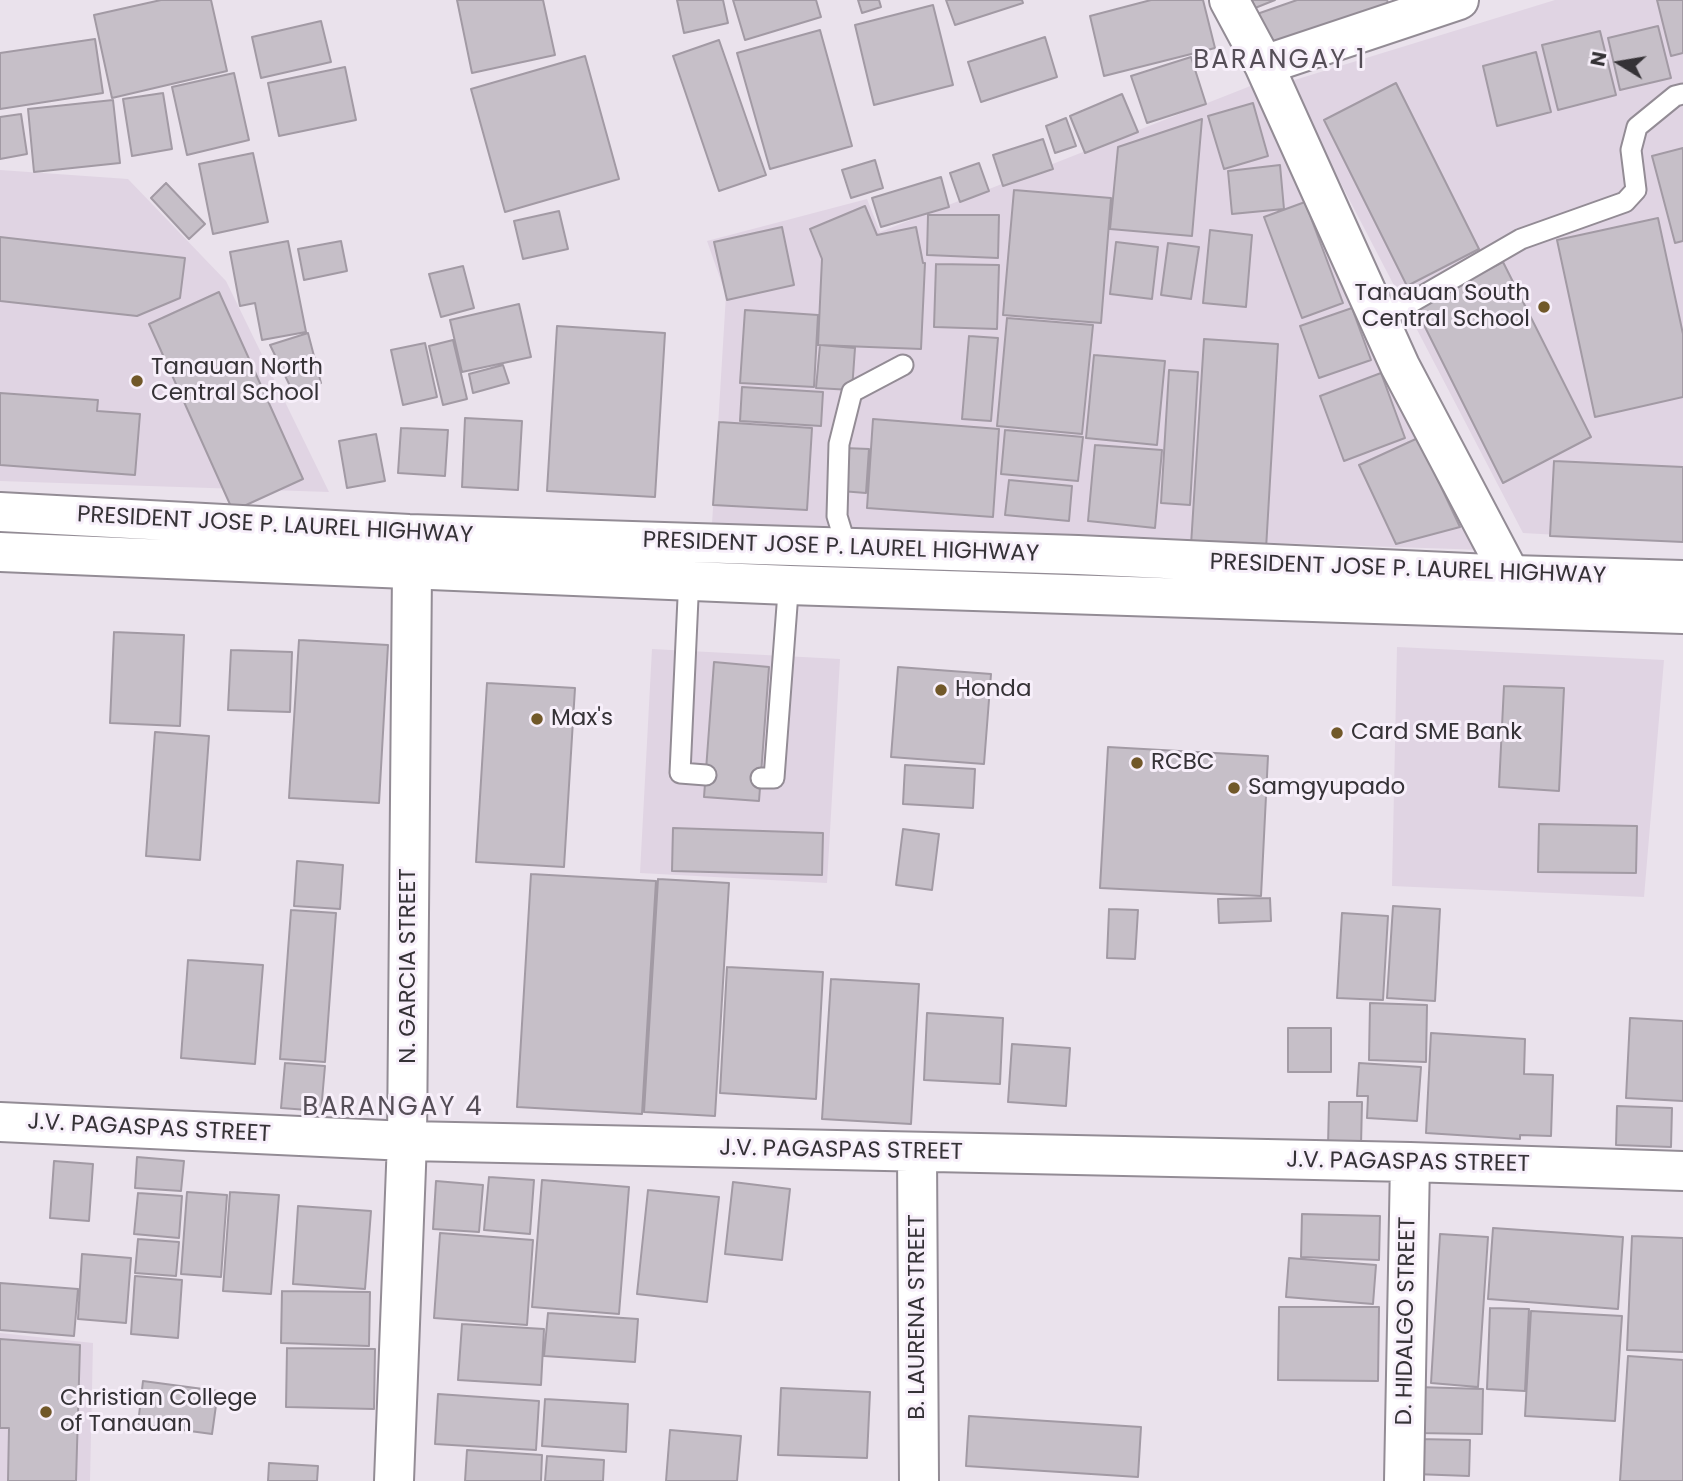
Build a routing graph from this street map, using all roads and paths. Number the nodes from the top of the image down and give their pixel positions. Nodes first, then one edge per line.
1 (1229, 0) edge
2 (1459, 0) edge
3 (1264, 65) junction
4 (1683, 94) edge
5 (1379, 321) junction
6 (903, 365) dead end
7 (0, 512) edge
8 (788, 547) junction
9 (847, 549) junction
10 (0, 552) edge
11 (411, 552) junction
12 (690, 563) junction
13 (1683, 580) edge
14 (789, 585) junction
15 (1519, 592) junction
16 (1683, 614) edge
17 (706, 775) dead end
18 (761, 778) dead end
19 (0, 1122) edge
20 (407, 1141) junction
21 (917, 1153) junction
22 (1410, 1162) junction
23 (1683, 1171) edge
24 (394, 1481) edge
25 (919, 1481) edge
26 (1404, 1481) edge

1 - 3 main road
2 - 3 main road
3 - 5 main road
4 - 5 lane
5 - 15 main road
6 - 9 lane
7 - 11 main road, PRESIDENT JOSE P. LAUREL HIGHWAY
8 - 9 main road, PRESIDENT JOSE P. LAUREL HIGHWAY
8 - 12 main road, PRESIDENT JOSE P. LAUREL HIGHWAY
8 - 14 lane
9 - 15 main road, PRESIDENT JOSE P. LAUREL HIGHWAY
10 - 11 main road, PRESIDENT JOSE P. LAUREL HIGHWAY
11 - 12 main road, PRESIDENT JOSE P. LAUREL HIGHWAY
11 - 20 main road, N. GARCIA STREET
12 - 14 main road, PRESIDENT JOSE P. LAUREL HIGHWAY
12 - 17 lane
13 - 15 main road, PRESIDENT JOSE P. LAUREL HIGHWAY
14 - 15 main road, PRESIDENT JOSE P. LAUREL HIGHWAY
14 - 18 lane
15 - 16 main road, PRESIDENT JOSE P. LAUREL HIGHWAY
19 - 20 main road, J.V. PAGASPAS STREET
20 - 21 main road, J.V. PAGASPAS STREET
20 - 24 main road, N. GARCIA STREET
21 - 22 main road, J.V. PAGASPAS STREET
21 - 25 main road, B. LAURENA STREET
22 - 23 main road, J.V. PAGASPAS STREET
22 - 26 main road, D. HIDALGO STREET

